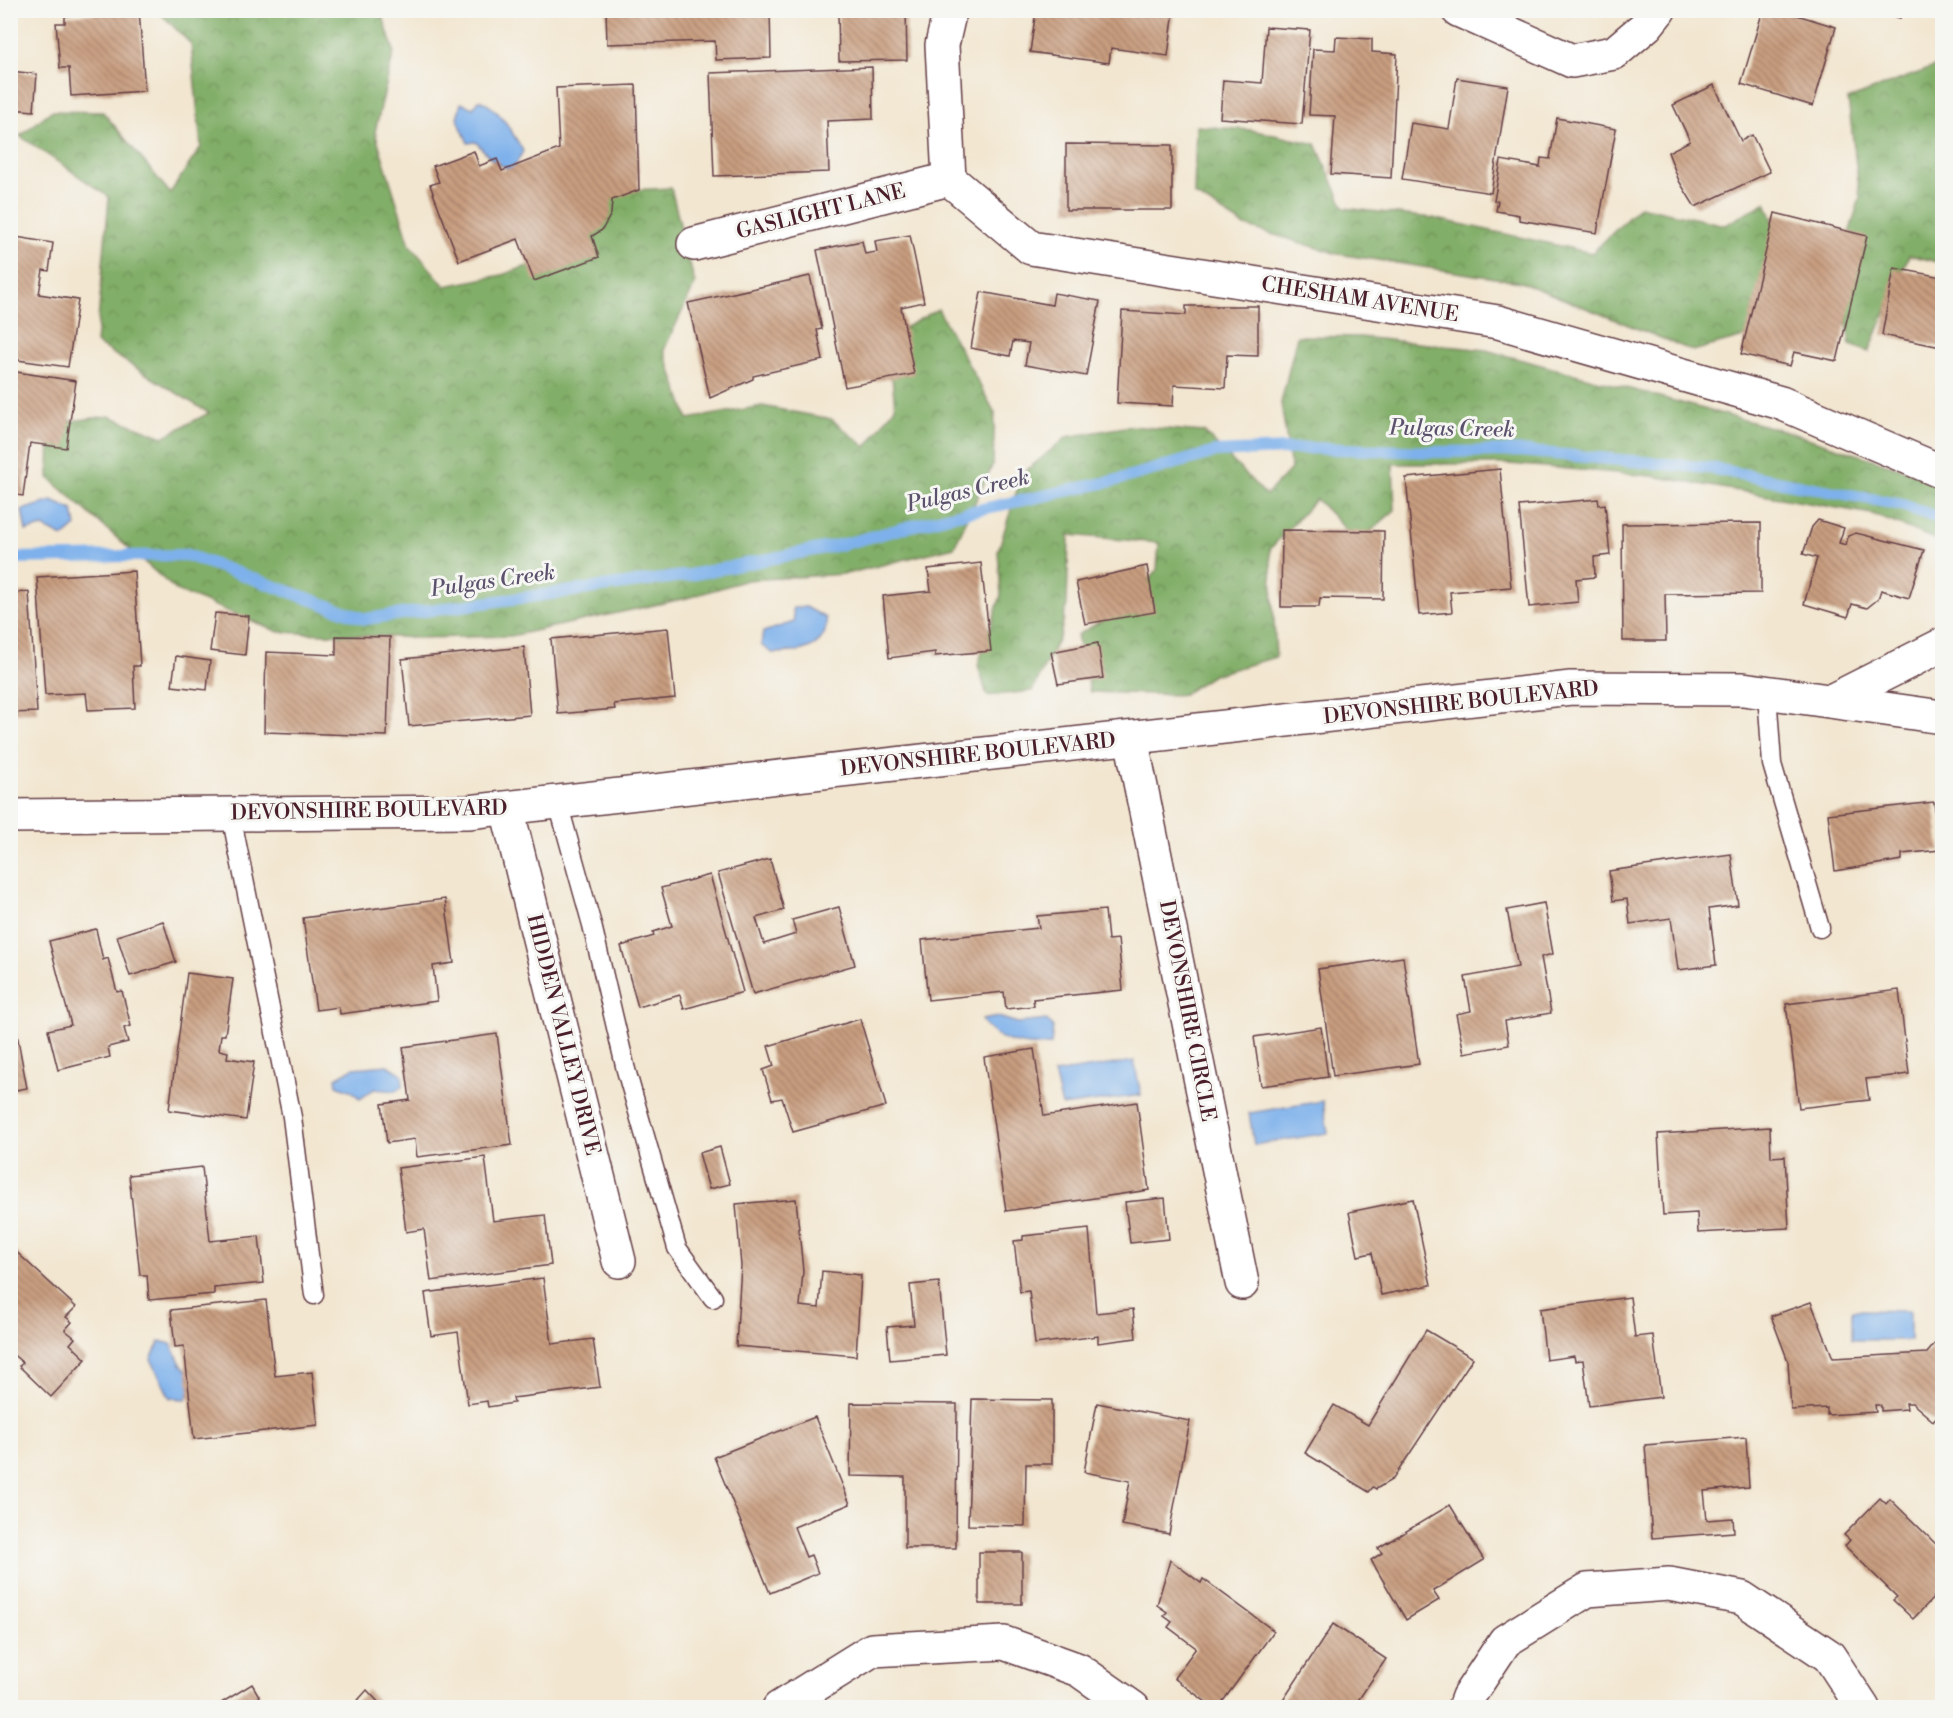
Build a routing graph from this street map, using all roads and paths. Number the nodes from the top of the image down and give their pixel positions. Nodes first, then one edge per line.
1 (950, 10) edge
2 (1458, 10) edge
3 (1659, 10) edge
4 (949, 179) junction
5 (694, 244) dead end
6 (1942, 472) edge
7 (1942, 645) edge
8 (1767, 693) junction
9 (1831, 701) junction
10 (1942, 717) edge
11 (1131, 738) junction
12 (558, 803) junction
13 (507, 809) junction
14 (231, 814) junction
15 (10, 816) edge
16 (1820, 928) dead end
17 (619, 1261) dead end
18 (1242, 1283) dead end
19 (314, 1294) dead end
20 (713, 1298) dead end
21 (779, 1707) edge
22 (1133, 1707) edge
23 (1464, 1707) edge
24 (1863, 1707) edge

1 - 4 street
2 - 3 street
4 - 5 street, GASLIGHT LANE
4 - 6 street, CHESHAM AVENUE
7 - 9 street
8 - 9 street, DEVONSHIRE BOULEVARD
8 - 11 street, DEVONSHIRE BOULEVARD
8 - 16 lane
9 - 10 street, DEVONSHIRE BOULEVARD
11 - 12 street, DEVONSHIRE BOULEVARD
11 - 18 street, DEVONSHIRE CIRCLE
12 - 13 street, DEVONSHIRE BOULEVARD
12 - 20 lane
13 - 14 street, DEVONSHIRE BOULEVARD
13 - 17 street, HIDDEN VALLEY DRIVE
14 - 15 street, DEVONSHIRE BOULEVARD
14 - 19 lane
21 - 22 street
23 - 24 street

